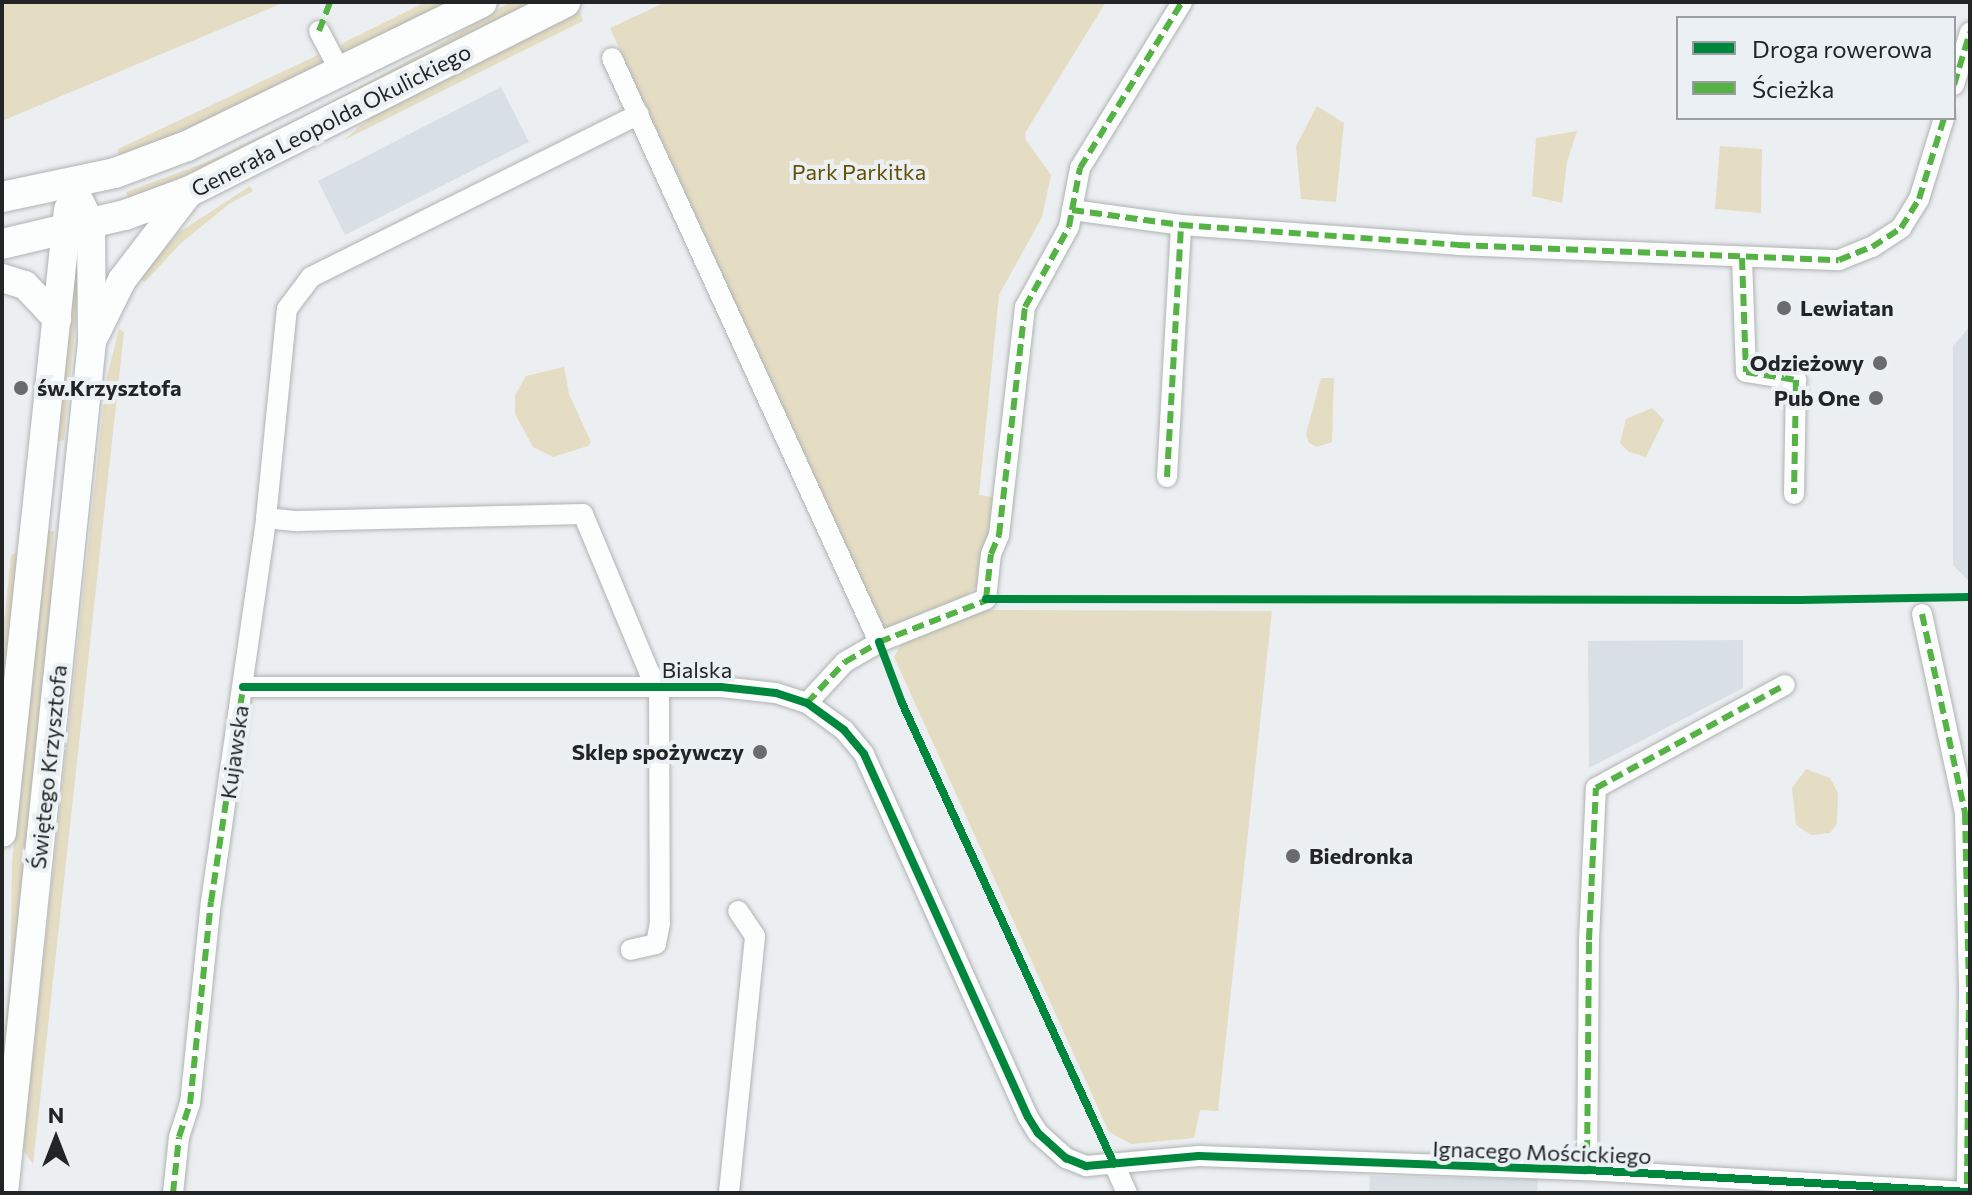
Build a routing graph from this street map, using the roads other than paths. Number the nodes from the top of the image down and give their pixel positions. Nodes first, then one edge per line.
1 (482, 2) edge
2 (565, 2) edge
3 (1182, 2) edge
4 (319, 31) dead end
5 (1970, 32) edge
6 (612, 58) dead end
7 (340, 71) junction
8 (1956, 78) edge
9 (639, 114) junction
10 (1943, 120) edge
11 (71, 184) junction
12 (190, 191) junction
13 (2, 197) edge
14 (1072, 210) junction
15 (1181, 225) junction
16 (78, 227) junction
17 (2, 244) edge
18 (1742, 258) junction
19 (2, 278) edge
20 (57, 319) junction
21 (92, 341) junction
22 (1167, 477) dead end
23 (1794, 494) dead end
24 (266, 518) junction
25 (1922, 614) dead end
26 (879, 642) junction
27 (1785, 685) dead end
28 (243, 687) junction
29 (659, 687) junction
30 (807, 703) junction
31 (2, 833) edge
32 (738, 911) dead end
33 (631, 950) dead end
34 (1114, 1164) junction
35 (1587, 1170) junction
36 (1969, 1192) edge
37 (4, 1193) edge
38 (173, 1193) edge
39 (729, 1193) edge
40 (1127, 1193) edge

1 - 7 main road, Generała Leopolda Okulickiego
2 - 12 main road, Generała Leopolda Okulickiego
3 - 14 street
4 - 7 street
5 - 8 street
6 - 9 street
7 - 11 main road, Generała Leopolda Okulickiego
9 - 24 street, Kujawska
9 - 26 street
10 - 18 street
11 - 13 main road, Generała Leopolda Okulickiego
11 - 16 main road
12 - 16 main road, Generała Leopolda Okulickiego
12 - 21 main road
14 - 15 street
14 - 26 street
15 - 18 street
15 - 22 street
16 - 17 main road, Generała Leopolda Okulickiego
16 - 20 main road, Świętego Krzysztofa
16 - 21 main road
18 - 23 street
19 - 20 main road
20 - 31 main road, Świętego Krzysztofa
21 - 37 main road, Świętego Krzysztofa
24 - 28 street, Kujawska
24 - 29 street, Bialska
25 - 36 street
26 - 30 street
27 - 35 street, Ignacego Mościckiego
28 - 29 street, Bialska
28 - 38 street, Kujawska
29 - 30 street, Bialska
29 - 33 street, Bialska
30 - 34 street, Bialska
32 - 39 street
34 - 35 street, Ignacego Mościckiego
34 - 40 street
35 - 36 street, Ignacego Mościckiego

